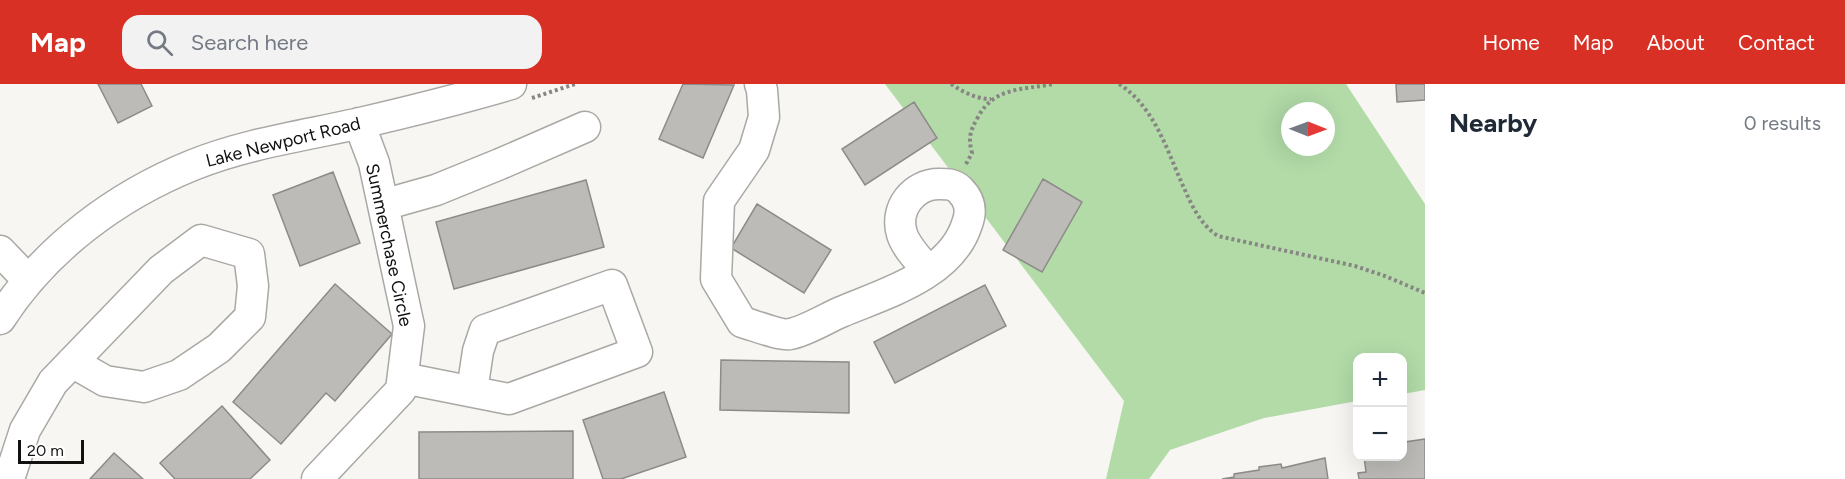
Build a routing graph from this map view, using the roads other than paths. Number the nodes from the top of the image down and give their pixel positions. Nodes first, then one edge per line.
1 (511, 84) edge
2 (760, 84) edge
3 (359, 123) junction
4 (585, 127) dead end
5 (383, 205) junction
6 (0, 251) edge
7 (928, 271) junction
8 (28, 280) junction
9 (0, 319) edge
10 (72, 362) junction
11 (403, 378) junction
12 (472, 392) junction
13 (9, 479) edge
14 (317, 479) edge

1 - 3 street, Lake Newport Road
2 - 7 street
3 - 5 street, Summerchase Circle
3 - 8 street, Lake Newport Road
4 - 5 street
5 - 11 street, Summerchase Circle
6 - 8 street
7 - 7 street
8 - 9 street, Lake Newport Road
10 - 10 street
10 - 13 street
11 - 12 street
11 - 14 street, Summerchase Circle
12 - 12 street

